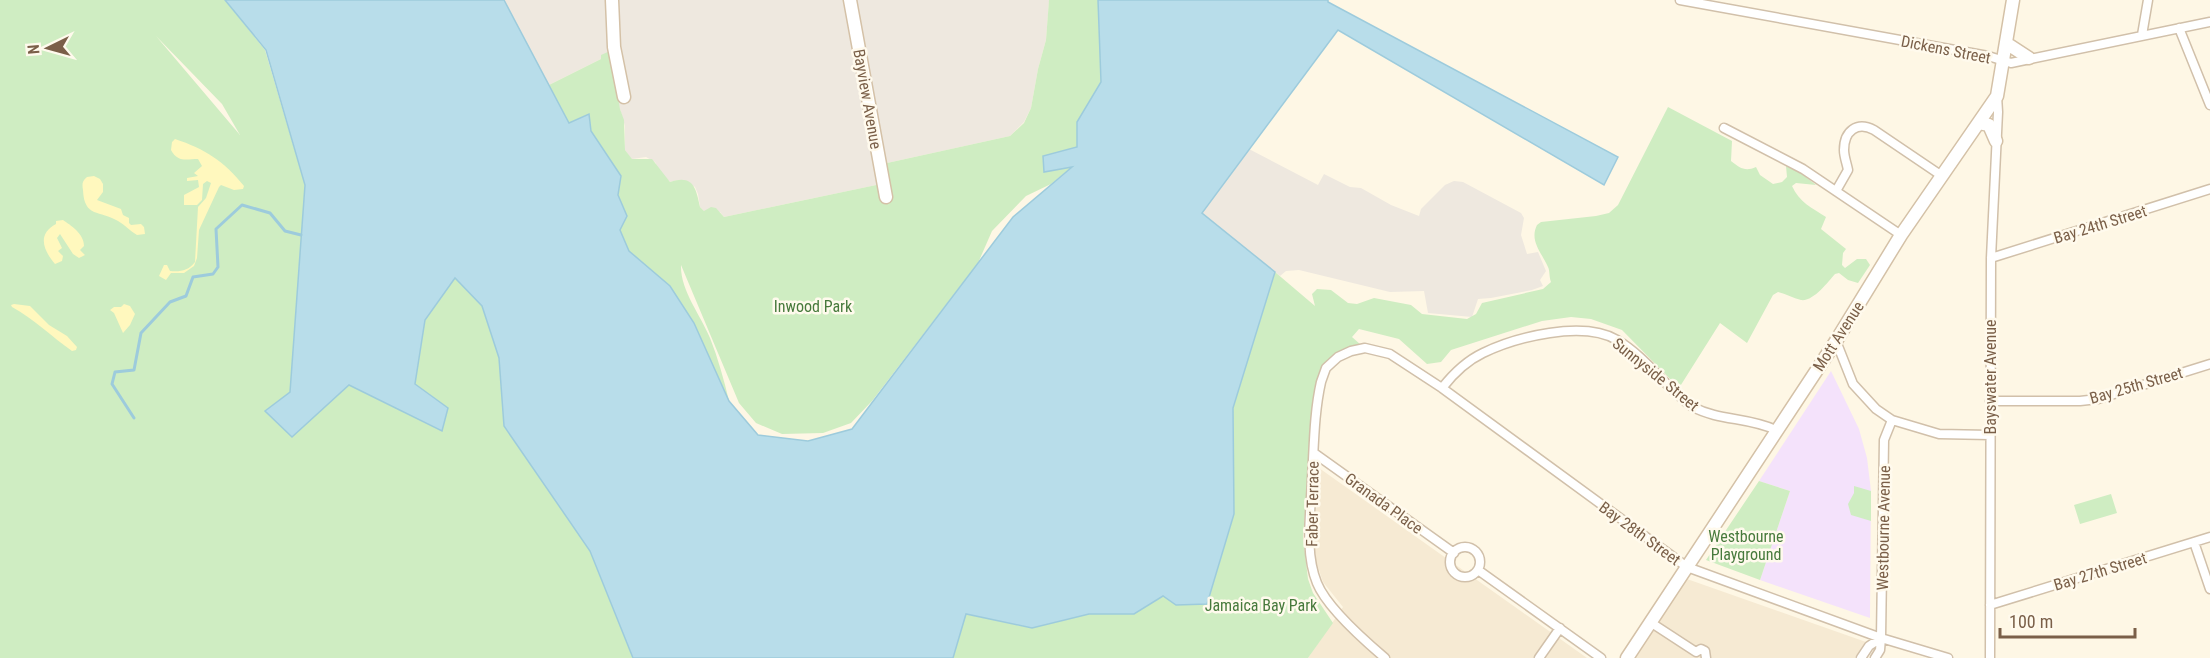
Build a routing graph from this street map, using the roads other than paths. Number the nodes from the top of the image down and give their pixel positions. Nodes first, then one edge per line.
1 (612, 0) edge
2 (850, 0) edge
3 (1680, 0) edge
4 (2013, 0) edge
5 (2148, 0) edge
6 (2210, 21) edge
7 (2179, 28) junction
8 (2142, 35) junction
9 (2006, 43) junction
10 (2029, 58) junction
11 (2002, 60) junction
12 (1997, 96) junction
13 (624, 98) dead end
14 (2210, 105) edge
15 (1979, 123) junction
16 (1724, 128) dead end
17 (1996, 141) junction
18 (1942, 176) junction
19 (2210, 189) edge
20 (1836, 191) junction
21 (886, 197) dead end
22 (1901, 235) junction
23 (1991, 258) junction
24 (1836, 341) junction
25 (1365, 348) joint
26 (2210, 363) edge
27 (1442, 388) junction
28 (1990, 401) junction
29 (1892, 420) junction
30 (1776, 430) junction
31 (1990, 435) junction
32 (1314, 453) junction
33 (2210, 537) edge
34 (2194, 542) junction
35 (1454, 553) junction
36 (1687, 567) junction
37 (1478, 570) junction
38 (2210, 589) edge
39 (1990, 605) junction
40 (1650, 622) junction
41 (1560, 628) junction
42 (1881, 638) junction
43 (1696, 655) edge
44 (1385, 658) edge
45 (1539, 658) edge
46 (1601, 658) edge
47 (1627, 658) edge
48 (1706, 658) edge
49 (1861, 658) edge
50 (1875, 658) edge
51 (1948, 658) edge
52 (1990, 658) edge

1 - 13 street
2 - 21 street, Bayview Avenue
3 - 11 street, Dickens Street
4 - 9 street, Mott Avenue
5 - 8 street
6 - 7 street, Dickens Street
7 - 8 street, Dickens Street
7 - 14 street
8 - 10 street, Dickens Street
9 - 10 street
9 - 11 street, Mott Avenue
10 - 11 street, Dickens Street
11 - 12 street, Mott Avenue
12 - 15 street, Mott Avenue
12 - 17 street, Bayswater Avenue
15 - 17 street
15 - 18 street, Mott Avenue
16 - 20 street
17 - 23 street, Bayswater Avenue
18 - 20 street
18 - 22 street, Mott Avenue
19 - 23 street, Bay 24th Street
20 - 22 street
22 - 24 street, Mott Avenue
23 - 28 street, Bayswater Avenue
24 - 29 street
24 - 30 street, Mott Avenue
25 - 27 street, Bay 28th Street
25 - 32 street, Faber Terrace
26 - 28 street, Bay 25th Street
27 - 30 street, Sunnyside Street
27 - 36 street, Bay 28th Street
28 - 31 street, Bayswater Avenue
29 - 31 street
29 - 42 street, Westbourne Avenue
30 - 36 street, Mott Avenue
31 - 39 street, Bayswater Avenue
32 - 35 street, Granada Place
32 - 44 street, Faber Terrace
33 - 34 street, Bay 27th Street
34 - 38 street
34 - 39 street, Bay 27th Street
35 - 37 street, Granada Place
35 - 37 street
36 - 40 street, Mott Avenue
36 - 42 street, Bay 28th Street
37 - 41 street, Granada Place
39 - 52 street, Bayswater Avenue
40 - 43 street
40 - 47 street, Mott Avenue
41 - 45 street
41 - 46 street, Granada Place
42 - 49 street
42 - 50 street, Westbourne Avenue
42 - 51 street, Bay 28th Street
43 - 48 street

